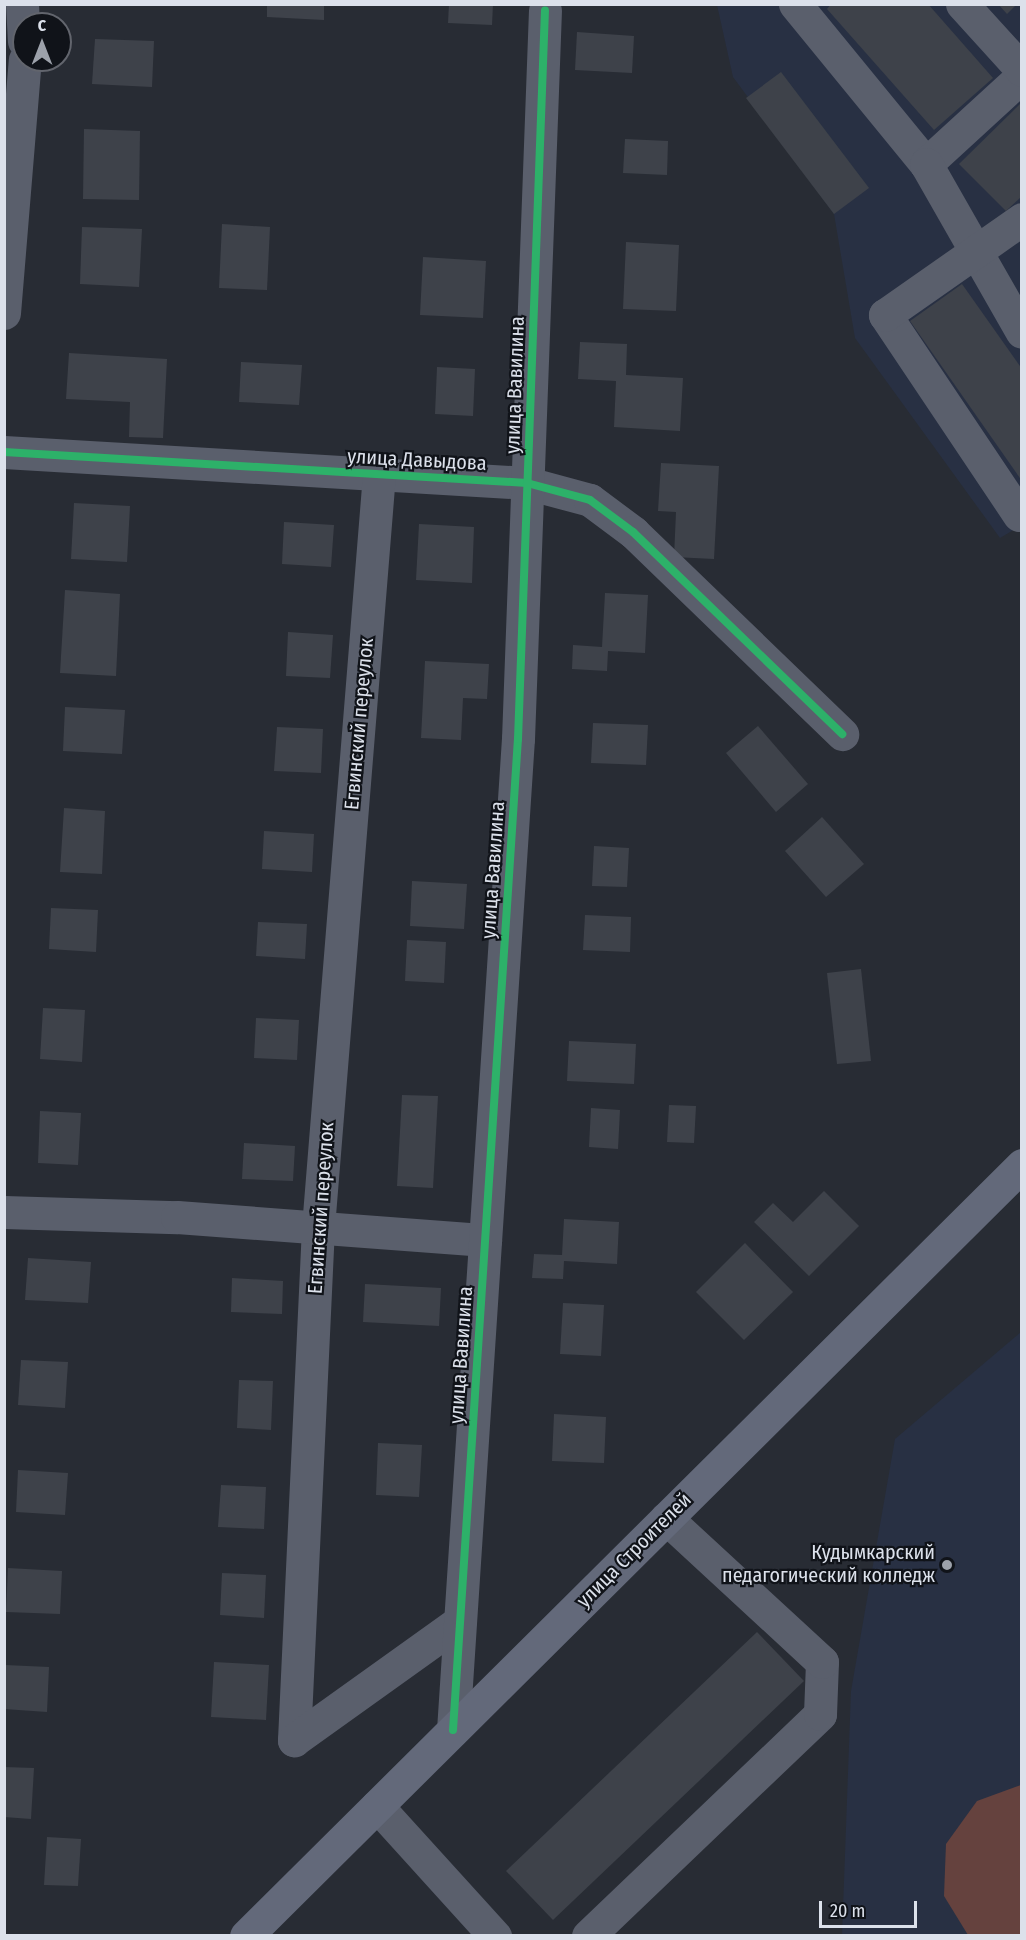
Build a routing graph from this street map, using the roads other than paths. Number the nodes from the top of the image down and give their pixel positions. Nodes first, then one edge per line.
1 (795, 4) edge
2 (962, 4) edge
3 (545, 11) dead end
4 (1022, 70) edge
5 (24, 72) edge
6 (1022, 76) edge
7 (926, 164) junction
8 (1022, 219) edge
9 (975, 251) junction
10 (4, 313) edge
11 (1022, 332) edge
12 (4, 452) edge
13 (379, 474) junction
14 (527, 483) junction
15 (1019, 515) dead end
16 (842, 734) dead end
17 (1022, 1165) edge
18 (4, 1212) edge
19 (318, 1227) junction
20 (485, 1240) junction
21 (666, 1518) junction
22 (460, 1621) junction
23 (453, 1730) junction
24 (376, 1806) junction
25 (246, 1935) edge
26 (495, 1935) edge
27 (588, 1935) edge

1 - 7 street
2 - 4 street
3 - 14 street, улица Вавилина
5 - 10 street
6 - 7 street
7 - 9 street
8 - 9 street
9 - 11 street
9 - 15 street
12 - 13 street, улица Давыдова
13 - 14 street, улица Давыдова
13 - 19 street, Егвинский переулок
14 - 16 street, улица Давыдова
14 - 20 street, улица Вавилина
17 - 21 main road, улица Строителей
18 - 19 street
19 - 20 street
19 - 22 street, Егвинский переулок
20 - 22 street, улица Вавилина
21 - 23 main road, улица Строителей
21 - 27 street
22 - 23 street, улица Вавилина
23 - 24 main road, улица Строителей
24 - 25 main road, улица Строителей
24 - 26 street

